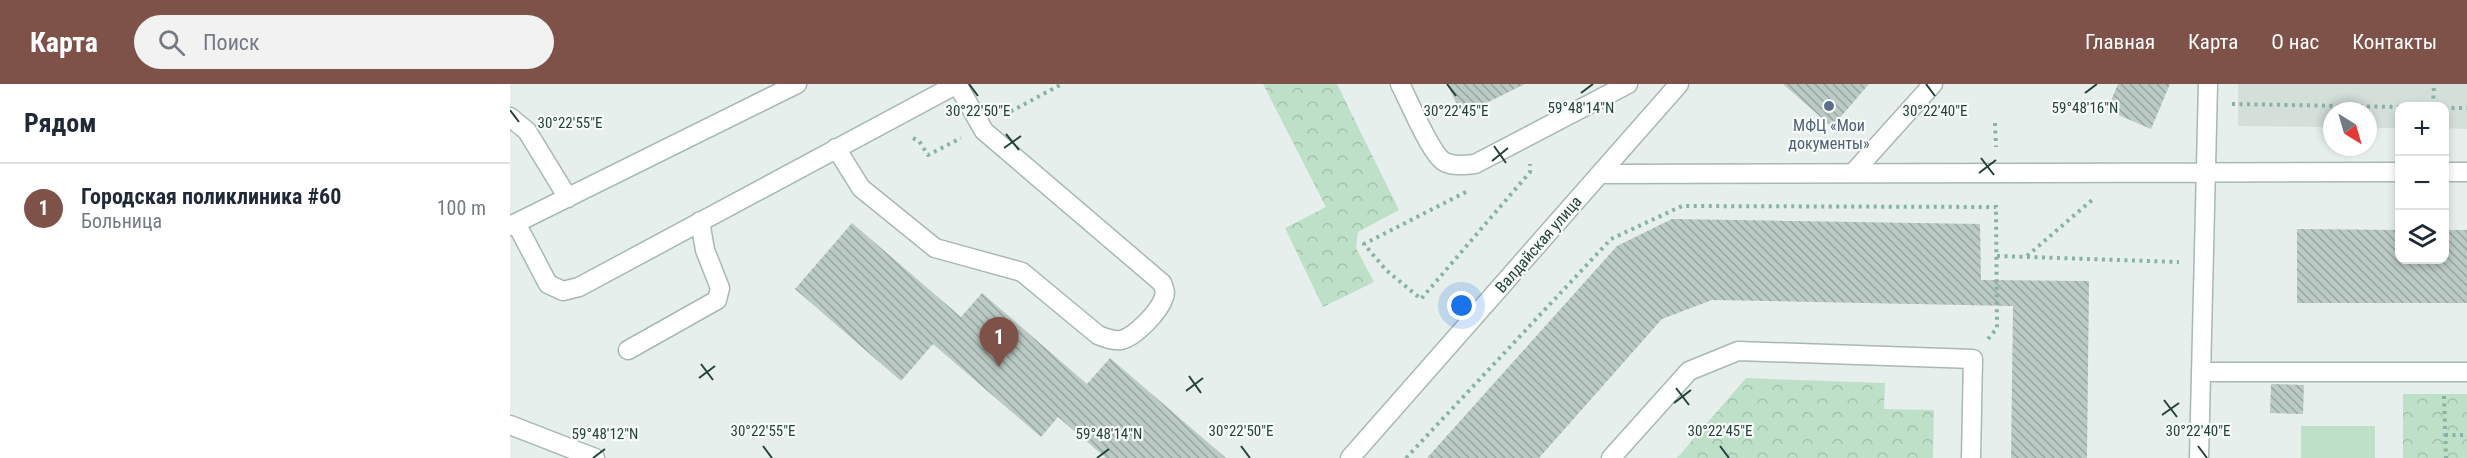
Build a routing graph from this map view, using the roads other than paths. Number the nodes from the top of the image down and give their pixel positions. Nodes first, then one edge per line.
1 (797, 84) edge
2 (957, 84) edge
3 (1400, 84) edge
4 (1628, 84) edge
5 (1679, 84) edge
6 (1933, 84) edge
7 (2208, 84) edge
8 (510, 117) edge
9 (836, 148) junction
10 (2206, 171) junction
11 (2395, 172) edge
12 (2449, 172) edge
13 (2467, 172) edge
14 (1853, 173) junction
15 (1600, 174) junction
16 (568, 198) junction
17 (700, 221) junction
18 (513, 225) edge
19 (628, 350) dead end
20 (2201, 372) junction
21 (2467, 372) edge
22 (510, 425) edge
23 (595, 458) edge
24 (1350, 458) edge
25 (1611, 458) edge
26 (1971, 458) edge
27 (2199, 458) edge

1 - 16 street
2 - 9 street
2 - 9 street
3 - 4 street
5 - 15 street, Валдайская улица
6 - 14 street
7 - 10 street
8 - 16 street
9 - 17 street
10 - 11 street
10 - 14 street
10 - 20 street
12 - 13 street
14 - 15 street
15 - 24 street, Валдайская улица
16 - 18 street
17 - 18 street
17 - 19 street
20 - 21 street
20 - 27 street
22 - 23 street
25 - 26 street

